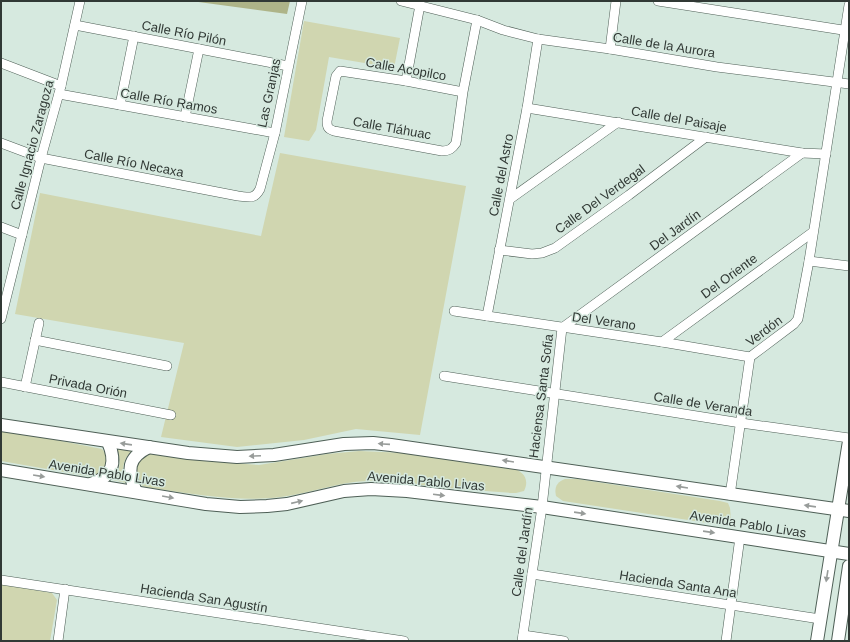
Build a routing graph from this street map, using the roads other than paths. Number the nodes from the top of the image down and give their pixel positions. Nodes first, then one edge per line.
1 (80, 1) edge
2 (302, 1) edge
3 (401, 1) edge
4 (616, 1) edge
5 (658, 1) edge
6 (420, 5) junction
7 (849, 5) edge
8 (476, 20) junction
9 (75, 25) junction
10 (847, 31) edge
11 (134, 36) junction
12 (538, 39) junction
13 (199, 49) junction
14 (610, 49) junction
15 (1, 63) edge
16 (288, 66) junction
17 (406, 81) junction
18 (836, 82) junction
19 (849, 84) edge
20 (60, 90) junction
21 (463, 92) junction
22 (120, 106) junction
23 (527, 108) junction
24 (184, 117) junction
25 (327, 121) joint
26 (618, 122) junction
27 (274, 133) junction
28 (706, 137) junction
29 (1, 143) edge
30 (802, 153) junction
31 (826, 154) junction
32 (41, 158) junction
33 (260, 189) joint
34 (510, 199) junction
35 (1, 227) edge
36 (813, 232) junction
37 (22, 235) junction
38 (499, 250) junction
39 (809, 261) junction
40 (849, 266) edge
41 (2, 309) edge
42 (454, 311) dead end
43 (487, 316) junction
44 (1, 319) edge
45 (39, 323) dead end
46 (562, 328) junction
47 (35, 340) junction
48 (662, 342) junction
49 (750, 357) junction
50 (167, 366) dead end
51 (444, 376) dead end
52 (1, 382) edge
53 (25, 387) junction
54 (554, 393) junction
55 (170, 415) dead end
56 (741, 423) junction
57 (1, 425) edge
58 (849, 440) edge
59 (108, 442) junction
60 (149, 447) junction
61 (546, 467) junction
62 (1, 470) edge
63 (91, 484) junction
64 (136, 492) junction
65 (730, 495) junction
66 (542, 507) junction
67 (843, 511) edge
68 (740, 537) junction
69 (831, 551) junction
70 (849, 554) edge
71 (849, 566) edge
72 (532, 574) junction
73 (1, 580) edge
74 (65, 590) junction
75 (732, 606) junction
76 (820, 619) junction
77 (845, 623) edge
78 (522, 638) edge
79 (380, 639) edge
80 (58, 641) edge
81 (404, 641) edge
82 (564, 641) edge
83 (726, 641) edge
84 (817, 641) edge
85 (838, 641) edge

1 - 9 street, Calle Ignacio Zaragoza
2 - 16 street, Las Granjas
3 - 6 street, Calle de la Aurora
4 - 14 street
5 - 10 street
6 - 8 street, Calle de la Aurora
6 - 17 street
7 - 10 street, Verdón
8 - 12 street, Calle de la Aurora
8 - 21 street
9 - 11 street, Calle Río Pilón
9 - 20 street, Calle Ignacio Zaragoza
10 - 18 street, Verdón
11 - 13 street, Calle Río Pilón
11 - 22 street
12 - 14 street, Calle de la Aurora
12 - 23 street, Calle del Astro
13 - 16 street, Calle Río Pilón
13 - 24 street
14 - 18 street, Calle de la Aurora
15 - 20 street, Calle Río Ramos
16 - 27 street, Las Granjas
17 - 21 street, Calle Acopilco
17 - 25 street, Calle Acopilco
18 - 19 street, Calle de la Aurora
18 - 31 street, Verdón
20 - 22 street, Calle Río Ramos
20 - 32 street, Calle Ignacio Zaragoza
21 - 25 street, Calle Tláhuac
22 - 24 street, Calle Río Ramos
23 - 26 street, Calle del Paisaje
23 - 34 street, Calle del Astro
24 - 27 street, Calle Río Ramos
26 - 28 street, Calle del Paisaje
26 - 34 street
27 - 33 street, Las Granjas
28 - 30 street, Calle del Paisaje
28 - 38 street, Calle Del Verdegal
29 - 32 street, Calle Río Necaxa
30 - 31 street, Calle del Paisaje
30 - 46 street, Del Jardín
31 - 36 street, Verdón
32 - 33 street, Calle Río Necaxa
32 - 37 street, Calle Ignacio Zaragoza
34 - 38 street, Calle del Astro
35 - 37 street
36 - 39 street, Verdón
36 - 48 street, Del Oriente
37 - 41 street, Calle Ignacio Zaragoza
38 - 43 street, Calle del Astro
39 - 40 street
39 - 49 street, Verdón
41 - 44 street, Calle Ignacio Zaragoza
42 - 43 street, Del Verano
43 - 46 street, Del Verano
45 - 47 street
46 - 48 street, Del Verano
46 - 54 street, Haciensa Santa Sofia
47 - 50 street
47 - 53 street
48 - 49 street, Del Verano
49 - 56 street, Verdón
51 - 54 street, Calle de Veranda
52 - 53 street, Privada Orión
53 - 55 street, Privada Orión
54 - 56 street, Calle de Veranda
54 - 61 street, Haciensa Santa Sofia
56 - 58 street, Calle de Veranda
56 - 65 street, Verdón
57 - 59 main road, Avenida Pablo Livas
58 - 67 main road
60 -> 59 main road, Avenida Pablo Livas
59 - 63 main road
61 -> 60 main road, Avenida Pablo Livas
60 - 64 main road
65 -> 61 main road, Avenida Pablo Livas
61 - 66 street, Calle del Jardín
62 -> 63 main road, Avenida Pablo Livas
63 - 64 main road, Avenida Pablo Livas
64 -> 66 main road, Avenida Pablo Livas
67 -> 65 main road, Avenida Pablo Livas
66 -> 68 main road, Avenida Pablo Livas
66 - 72 street, Calle del Jardín
67 - 69 main road
68 - 69 main road, Avenida Pablo Livas
68 - 75 street
69 - 70 main road, Avenida Pablo Livas
69 -> 76 main road
71 - 77 main road
72 - 75 street, Hacienda Santa Ana
72 - 78 street, Calle del Jardín
73 - 74 street, Hacienda San Agustín
74 - 79 street, Hacienda San Agustín
74 - 80 street
75 - 76 street, Hacienda Santa Ana
75 - 83 street
76 - 84 main road
77 - 85 main road
78 - 82 street
79 - 81 street, Hacienda San Agustín

